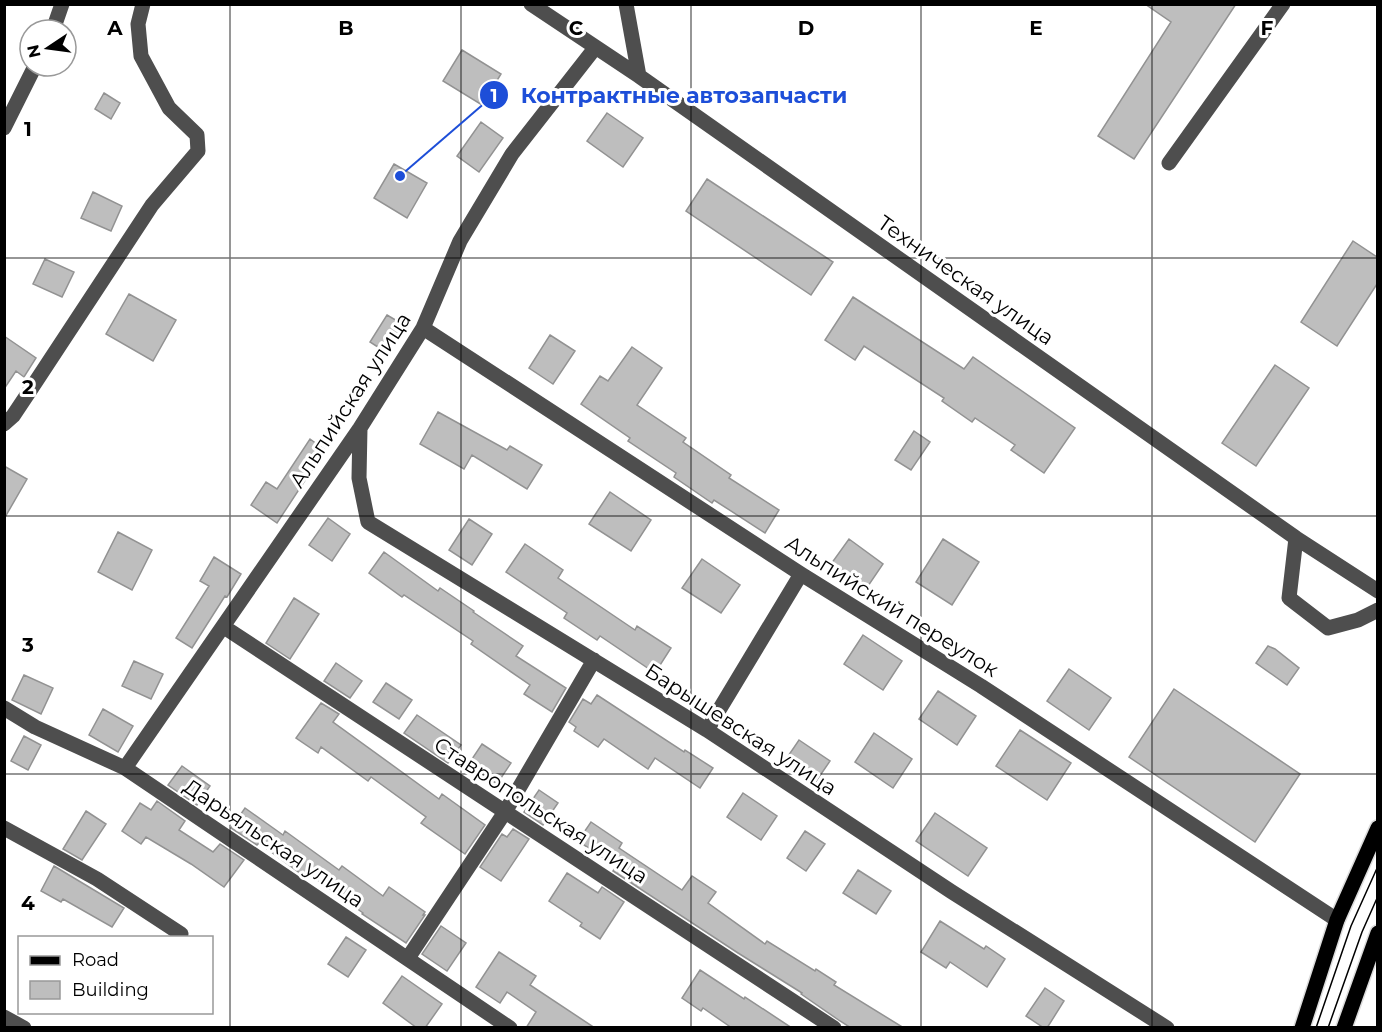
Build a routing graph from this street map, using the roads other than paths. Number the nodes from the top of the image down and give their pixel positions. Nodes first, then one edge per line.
1 (143, 4) edge
2 (531, 4) edge
3 (626, 4) edge
4 (1283, 4) edge
5 (596, 48) junction
6 (639, 76) junction
7 (29, 78) edge
8 (4, 128) edge
9 (1169, 163) dead end
10 (423, 328) junction
11 (4, 424) edge
12 (360, 428) junction
13 (1296, 538) junction
14 (801, 574) junction
15 (1377, 591) edge
16 (1377, 610) edge
17 (224, 627) junction
18 (594, 660) junction
19 (4, 708) edge
20 (707, 730) junction
21 (125, 768) junction
22 (505, 812) junction
23 (4, 828) edge
24 (1377, 828) edge
25 (1337, 920) junction
26 (1377, 933) edge
27 (181, 934) dead end
28 (408, 958) junction
29 (4, 1017) edge
30 (24, 1028) edge
31 (510, 1028) edge
32 (834, 1028) edge
33 (1167, 1028) edge
34 (1302, 1028) edge
35 (1344, 1028) edge

1 - 11 street
2 - 5 street, Техническая улица
3 - 6 street
4 - 9 street
5 - 6 street, Техническая улица
5 - 10 street, Альпийская улица
6 - 13 street, Техническая улица
7 - 8 street
10 - 12 street, Альпийская улица
10 - 14 street, Альпийский переулок
12 - 17 street, Альпийская улица
12 - 18 street, Барышевская улица
13 - 15 street, Техническая улица
13 - 16 street
14 - 20 street
14 - 25 street, Альпийский переулок
17 - 21 street, Альпийская улица
17 - 22 street, Ставропольская улица
18 - 20 street, Барышевская улица
18 - 22 street
19 - 21 street, Дарьяльская улица
20 - 33 street, Барышевская улица
21 - 28 street, Дарьяльская улица
22 - 28 street
22 - 32 street, Ставропольская улица
23 - 27 street
24 - 25 main road
25 - 34 main road
26 - 35 main road
28 - 31 street, Дарьяльская улица
29 - 30 street

